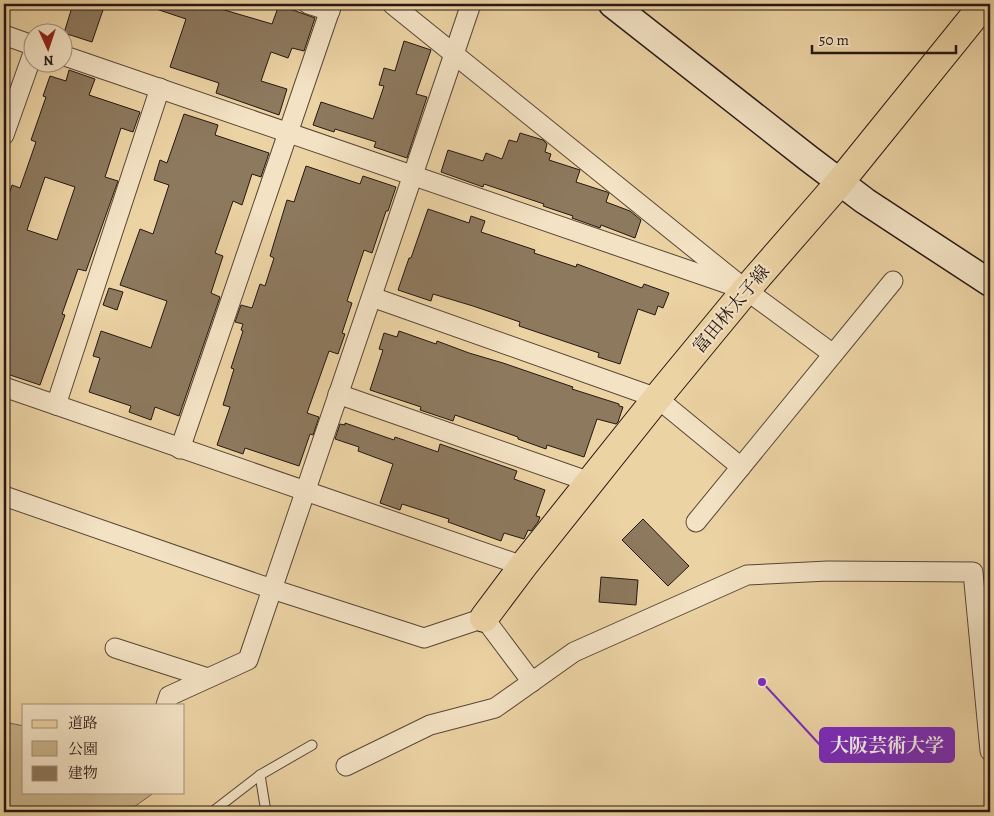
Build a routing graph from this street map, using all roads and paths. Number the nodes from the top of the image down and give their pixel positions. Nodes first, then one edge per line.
1 (308, 4) edge
2 (392, 4) edge
3 (471, 4) edge
4 (612, 4) edge
5 (984, 4) edge
6 (331, 7) edge
7 (4, 35) edge
8 (22, 41) edge
9 (454, 55) junction
10 (72, 58) edge
11 (26, 72) edge
12 (160, 88) junction
13 (289, 132) junction
14 (4, 136) edge
15 (413, 175) junction
16 (840, 182) junction
17 (893, 281) dead end
18 (990, 282) edge
19 (746, 290) junction
20 (372, 297) junction
21 (833, 354) junction
22 (4, 387) edge
23 (338, 394) junction
24 (657, 398) junction
25 (56, 405) junction
26 (180, 449) junction
27 (741, 467) junction
28 (590, 482) junction
29 (305, 490) junction
30 (4, 496) edge
31 (696, 522) dead end
32 (523, 566) junction
33 (272, 589) junction
34 (484, 618) junction
35 (115, 648) dead end
36 (208, 678) junction
37 (532, 682) junction
38 (166, 704) edge
39 (312, 745) dead end
40 (990, 751) edge
41 (346, 766) dead end
42 (260, 775) junction
43 (212, 812) edge
44 (266, 812) edge

1 - 6 street
2 - 9 street
3 - 9 street
4 - 16 street
5 - 16 main road, 富田林太子線
6 - 13 street
7 - 8 street
9 - 15 street
9 - 19 street
10 - 12 street
11 - 14 street
12 - 13 street
12 - 25 street
13 - 15 street
13 - 26 street
15 - 19 street
15 - 20 street
16 - 18 street
16 - 19 main road, 富田林太子線
17 - 21 street
19 - 21 street
19 - 24 main road, 富田林太子線
20 - 23 street
20 - 24 street
21 - 27 street
22 - 25 street
23 - 28 street
23 - 29 street
24 - 27 street
24 - 28 main road, 富田林太子線
25 - 26 street
26 - 29 street
27 - 31 street
28 - 32 main road, 富田林太子線
29 - 32 street
29 - 33 street
30 - 33 street
32 - 34 main road, 富田林太子線
33 - 34 street
33 - 36 street
34 - 37 street
35 - 36 street
36 - 38 street
37 - 40 street
37 - 41 street
39 - 42 lane
42 - 43 lane
42 - 44 lane

